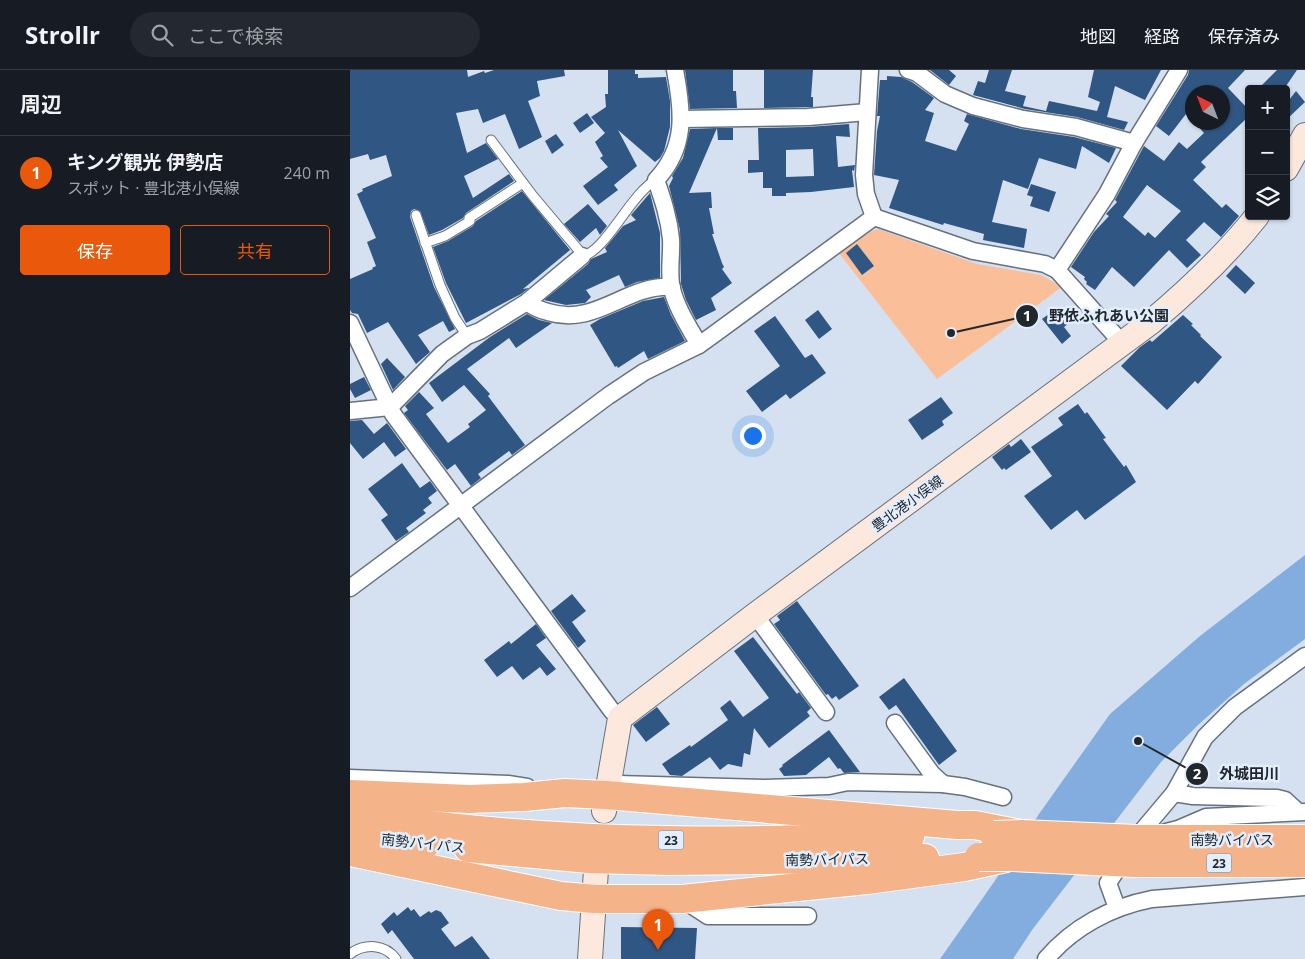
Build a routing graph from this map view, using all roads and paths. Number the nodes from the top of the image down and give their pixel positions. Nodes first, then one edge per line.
1 (675, 70) edge
2 (870, 70) edge
3 (908, 70) edge
4 (1179, 70) edge
5 (867, 112) junction
6 (681, 119) junction
7 (1305, 135) edge
8 (491, 140) dead end
9 (1134, 143) junction
10 (1290, 162) edge
11 (656, 180) junction
12 (523, 183) junction
13 (416, 215) dead end
14 (874, 216) junction
15 (1254, 220) edge
16 (425, 243) junction
17 (582, 256) junction
18 (1057, 270) junction
19 (672, 287) junction
20 (527, 302) junction
21 (350, 323) edge
22 (467, 336) junction
23 (1122, 343) junction
24 (698, 345) junction
25 (390, 407) junction
26 (350, 411) edge
27 (461, 506) junction
28 (350, 588) edge
29 (755, 615) junction
30 (1305, 656) edge
31 (826, 712) dead end
32 (620, 718) junction
33 (895, 723) dead end
34 (350, 778) edge
35 (943, 784) junction
36 (565, 793) junction
37 (1174, 793) junction
38 (350, 794) edge
39 (606, 796) junction
40 (1003, 796) dead end
41 (1302, 812) edge
42 (350, 814) edge
43 (350, 834) edge
44 (1305, 839) edge
45 (1017, 845) junction
46 (987, 846) junction
47 (1135, 851) junction
48 (350, 852) edge
49 (1305, 863) edge
50 (596, 870) dead end
51 (1305, 887) edge
52 (595, 899) junction
53 (682, 899) junction
54 (1117, 908) junction
55 (808, 916) dead end
56 (350, 954) edge
57 (396, 959) edge
58 (590, 959) edge
59 (1046, 959) edge

1 - 6 street
2 - 5 street
3 - 9 street
4 - 9 street
5 - 6 street
5 - 14 street
6 - 11 street
7 - 10 main road
8 - 12 lane
9 - 18 street
11 - 17 lane
11 - 19 street
12 - 16 lane
12 - 17 lane
13 - 16 lane
14 - 18 street
14 - 24 street
15 - 23 main road, 豊北港小俣線
16 - 22 lane
17 - 20 street
18 - 23 street
19 - 20 street
19 - 24 street
20 - 22 street
21 - 25 street
22 - 25 street
23 - 29 main road, 豊北港小俣線
24 - 27 street
25 - 26 street
25 - 27 street
27 - 28 street
27 - 32 street
29 - 31 street
29 - 32 main road, 豊北港小俣線
30 - 37 street
32 - 39 main road
33 - 35 street
34 - 36 street
35 - 39 street
35 - 40 street
36 - 38 highway
36 - 39 highway
37 - 41 street
37 - 54 street
39 - 45 highway
41 - 47 street
42 - 46 highway, 南勢バイパス / 23
43 - 46 highway, 南勢バイパス / 23
44 - 47 highway, 南勢バイパス / 23
45 - 46 highway, 南勢バイパス / 23, bridge
45 - 47 highway, 南勢バイパス / 23, bridge
45 - 53 highway
47 - 49 highway, 南勢バイパス / 23
48 - 52 highway
50 - 52 main road
51 - 54 street
52 - 53 highway
52 - 58 main road
53 - 55 street
54 - 59 street
56 - 57 lane

